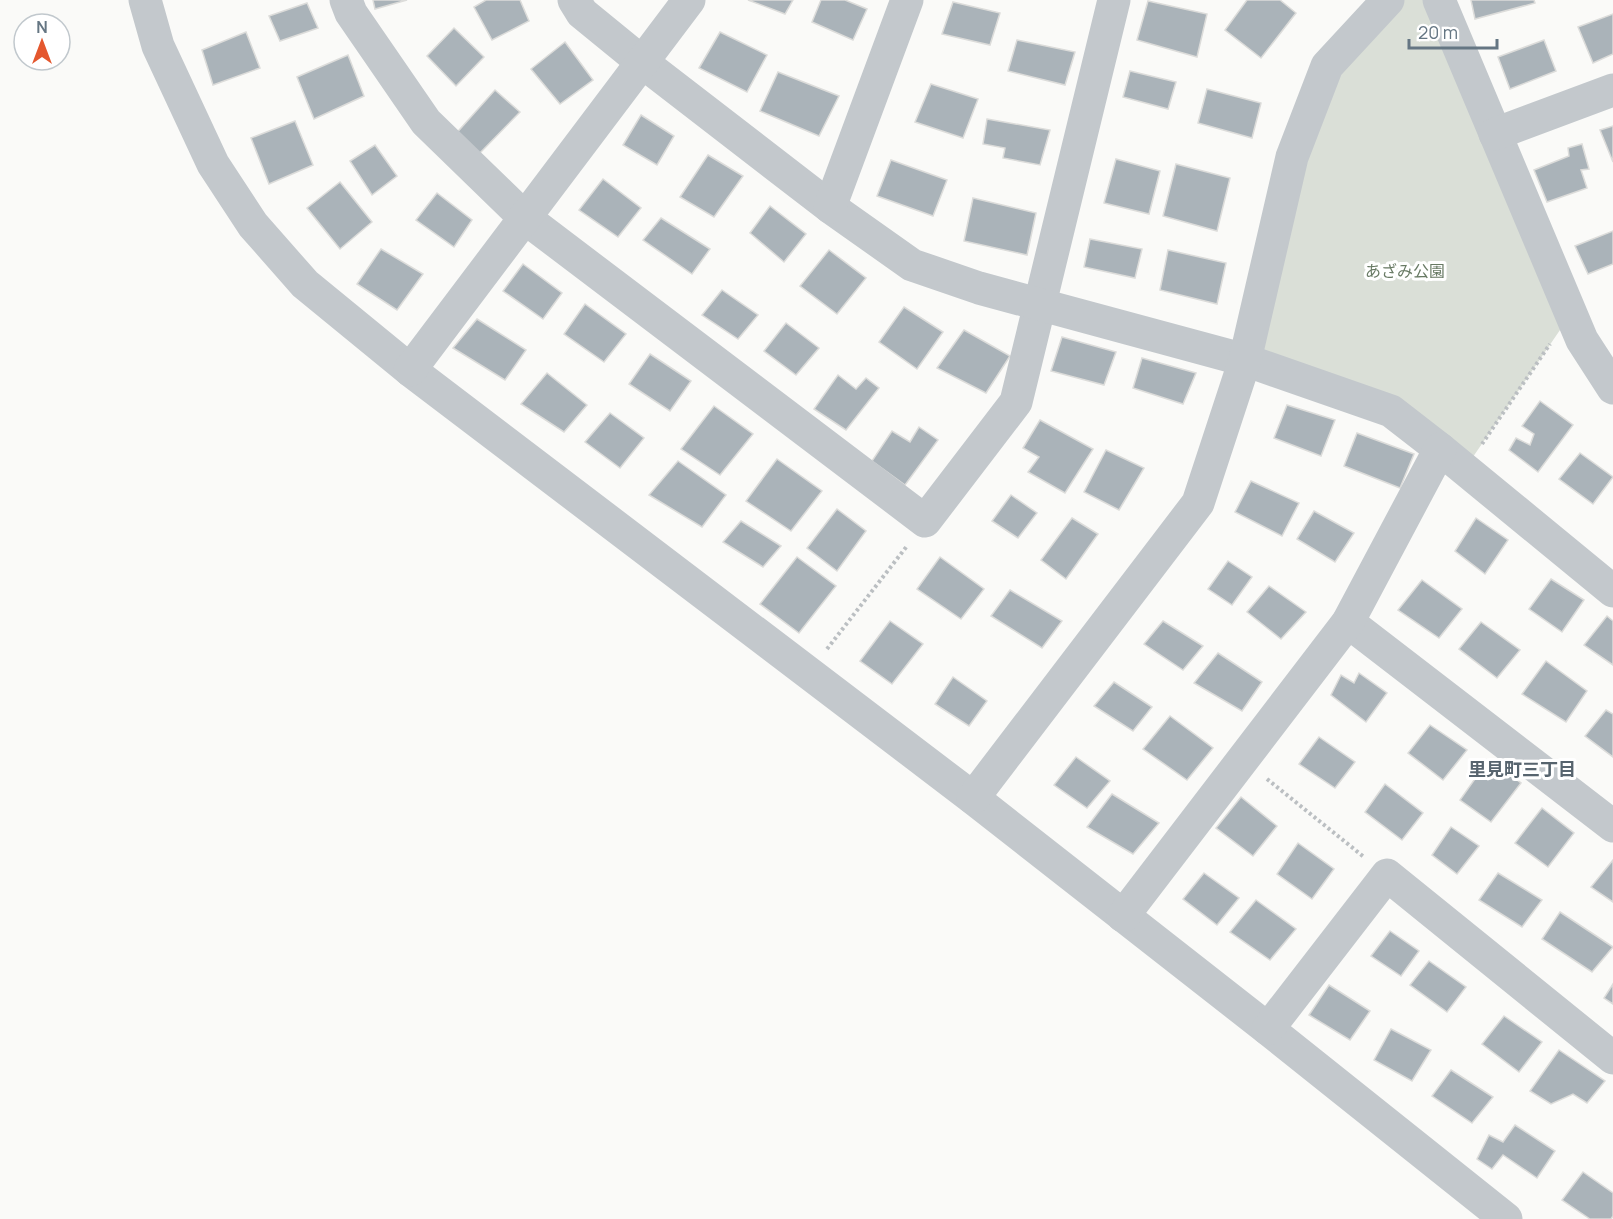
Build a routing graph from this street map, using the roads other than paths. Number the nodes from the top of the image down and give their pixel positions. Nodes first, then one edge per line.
1 (145, 0) edge
2 (346, 0) edge
3 (574, 0) edge
4 (689, 0) edge
5 (908, 0) edge
6 (1114, 0) edge
7 (1388, 0) edge
8 (1439, 0) edge
9 (642, 62) junction
10 (1613, 90) edge
11 (1496, 134) junction
12 (830, 207) junction
13 (525, 218) junction
14 (1041, 304) junction
15 (1245, 360) junction
16 (410, 370) junction
17 (1613, 388) edge
18 (1452, 459) junction
19 (1613, 591) edge
20 (1348, 622) junction
21 (973, 798) junction
22 (1613, 826) edge
23 (1123, 916) junction
24 (1268, 1029) junction
25 (1613, 1058) edge
26 (1506, 1219) edge

1 - 16 street
2 - 13 street
3 - 9 street
4 - 9 street
5 - 12 street
6 - 14 street
7 - 15 street
8 - 11 street
9 - 12 street
9 - 13 street
10 - 11 street
11 - 17 street
12 - 14 street
13 - 14 street
13 - 16 street
14 - 15 street
15 - 18 street
15 - 21 street
16 - 21 street
18 - 19 street
18 - 20 street
20 - 22 street
20 - 23 street
21 - 23 street
23 - 24 street
24 - 25 street
24 - 26 street

